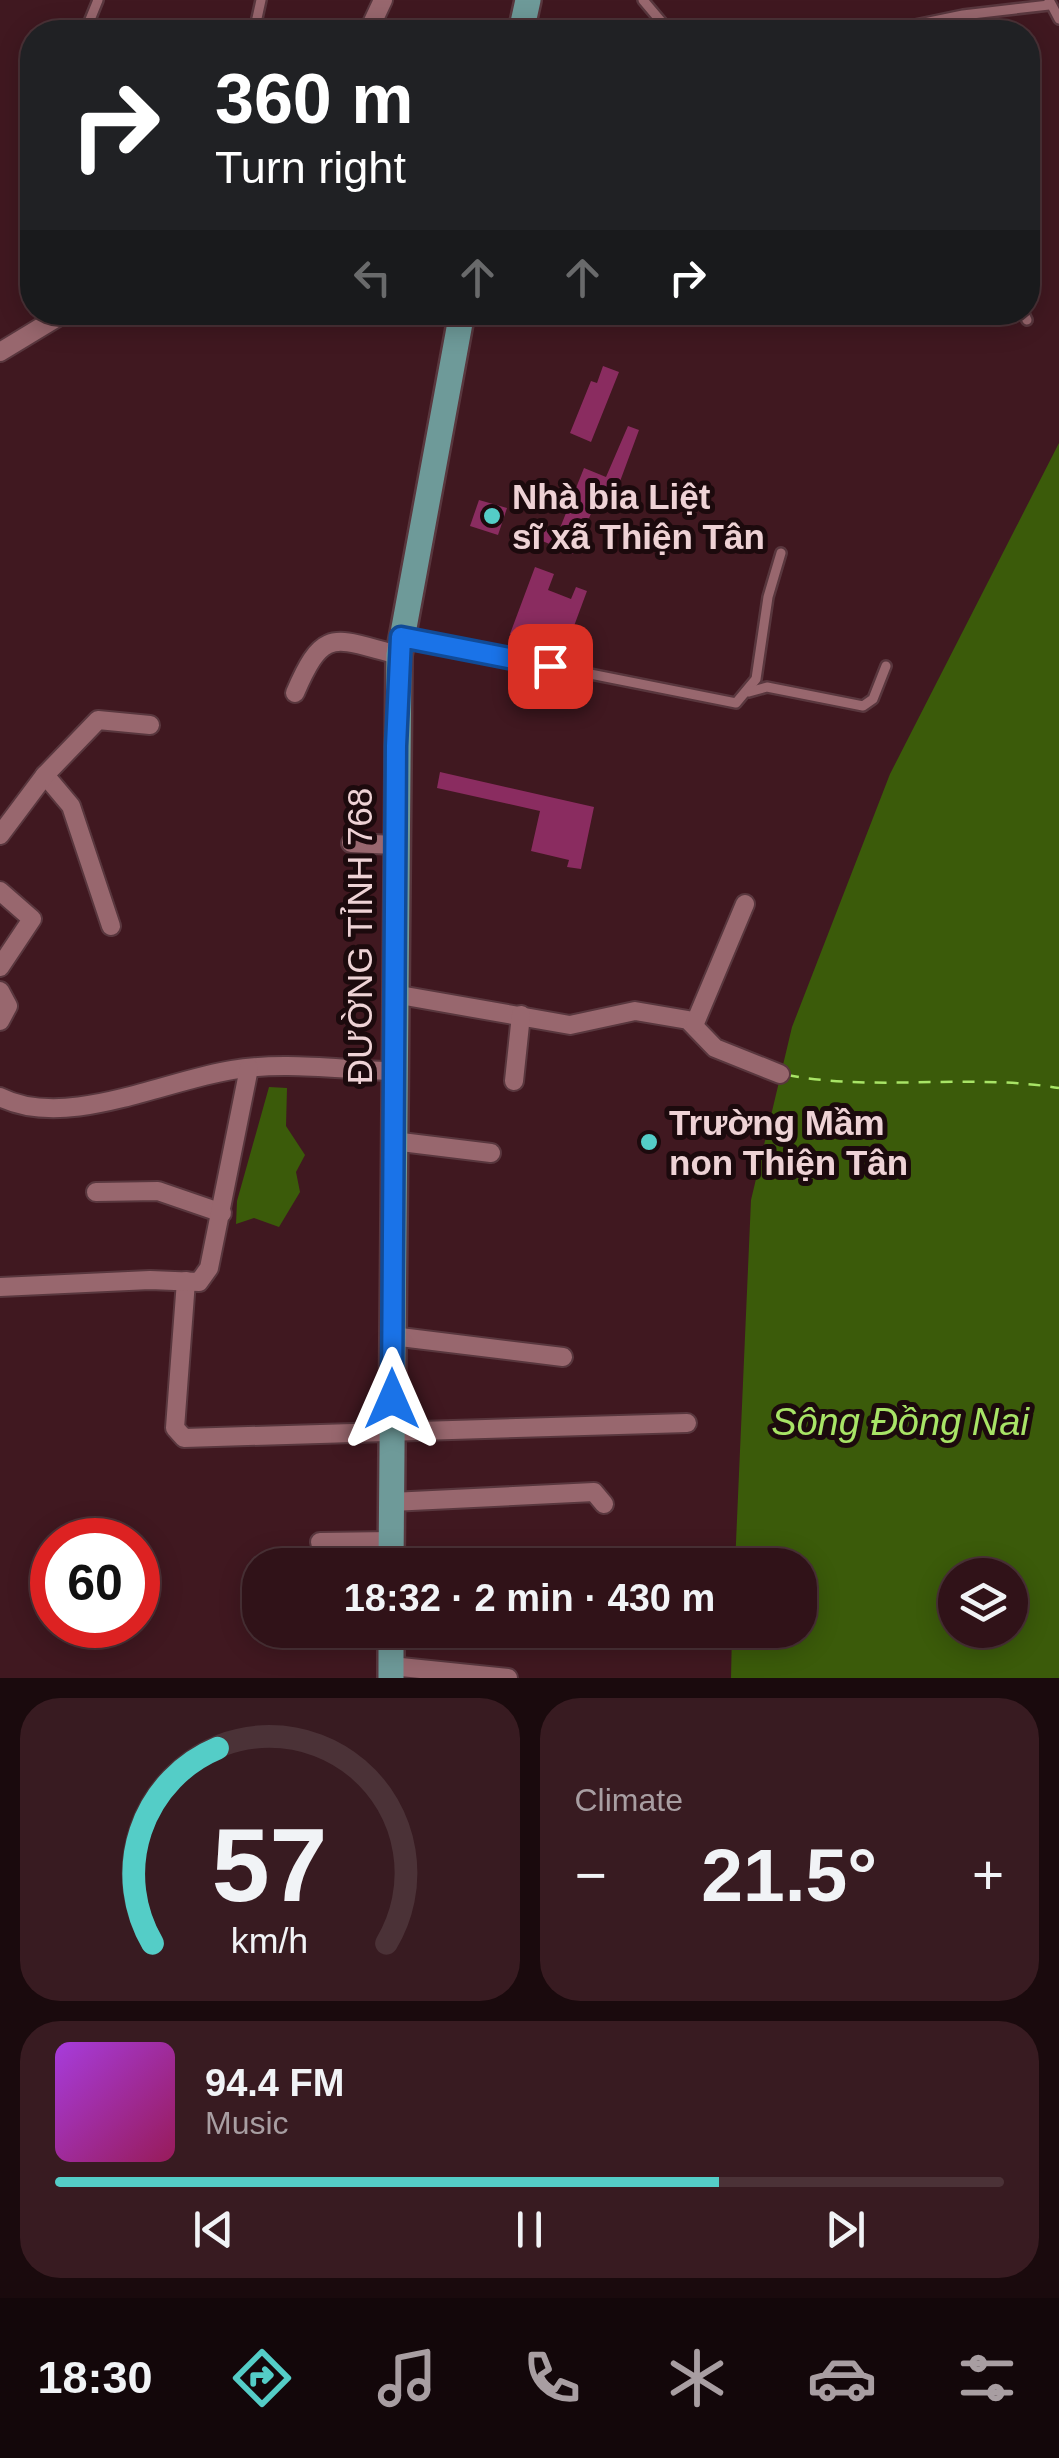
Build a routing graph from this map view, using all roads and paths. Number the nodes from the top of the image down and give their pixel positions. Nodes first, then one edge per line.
1 (643, 0) edge
2 (1049, 2) edge
3 (1059, 19) edge
4 (660, 20) edge
5 (936, 20) edge
6 (45, 325) edge
7 (460, 325) edge
8 (0, 352) edge
9 (781, 553) dead end
10 (400, 646) junction
11 (886, 666) dead end
12 (749, 692) junction
13 (295, 693) dead end
14 (150, 725) dead end
15 (45, 775) junction
16 (0, 835) edge
17 (351, 844) dead end
18 (394, 845) junction
19 (0, 890) edge
20 (745, 904) dead end
21 (111, 926) dead end
22 (0, 967) edge
23 (0, 991) edge
24 (394, 994) junction
25 (520, 1015) junction
26 (0, 1021) edge
27 (695, 1023) junction
28 (249, 1068) junction
29 (393, 1071) junction
30 (780, 1074) dead end
31 (514, 1081) dead end
32 (0, 1097) edge
33 (393, 1141) junction
34 (490, 1153) dead end
35 (96, 1192) dead end
36 (222, 1213) junction
37 (186, 1282) junction
38 (0, 1287) edge
39 (392, 1336) junction
40 (563, 1357) dead end
41 (687, 1423) dead end
42 (392, 1430) junction
43 (391, 1502) junction
44 (604, 1504) dead end
45 (320, 1542) dead end
46 (348, 1548) edge
47 (391, 1548) edge
48 (390, 1672) edge
49 (508, 1678) edge

1 - 4 lane
2 - 3 lane
2 - 5 lane
6 - 8 street
7 - 10 main road, ĐƯỜNG TỈNH 768
9 - 12 lane
10 - 12 lane
10 - 13 street
10 - 18 main road, ĐƯỜNG TỈNH 768
11 - 12 lane
14 - 15 street
15 - 16 street
15 - 21 street
17 - 18 street
18 - 24 main road, ĐƯỜNG TỈNH 768
19 - 22 street
20 - 27 street
23 - 26 street
24 - 25 street
24 - 29 main road, ĐƯỜNG TỈNH 768
25 - 27 street
25 - 31 street
27 - 30 street
28 - 29 street
28 - 32 street
28 - 36 street
29 - 33 main road, ĐƯỜNG TỈNH 768
33 - 34 street
33 - 39 main road, ĐƯỜNG TỈNH 768
35 - 36 street
36 - 37 street
37 - 38 street
37 - 42 street
39 - 40 street
39 - 42 main road, ĐƯỜNG TỈNH 768
41 - 42 street
42 - 43 main road, ĐƯỜNG TỈNH 768
43 - 44 street
43 - 47 main road, ĐƯỜNG TỈNH 768
45 - 46 street
48 - 49 street

